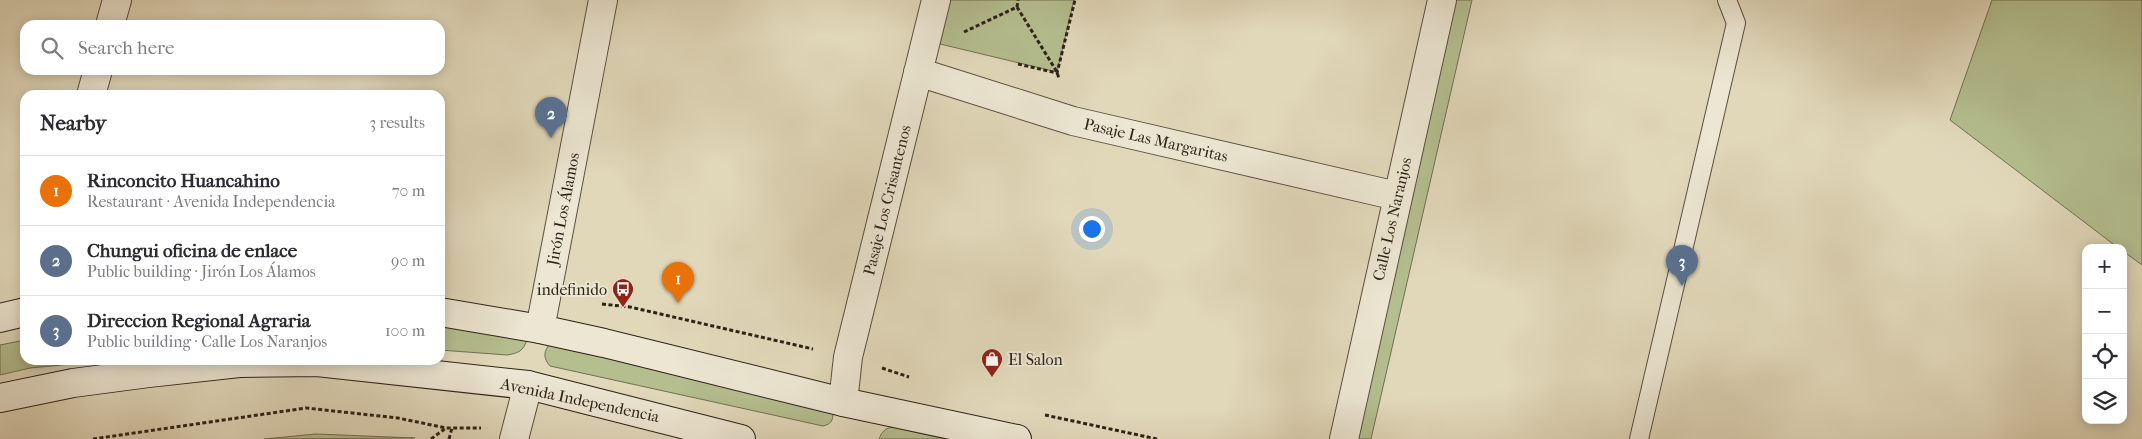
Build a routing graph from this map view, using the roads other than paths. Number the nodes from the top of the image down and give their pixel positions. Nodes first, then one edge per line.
1 (117, 0) edge
2 (603, 0) edge
3 (936, 0) edge
4 (1442, 0) edge
5 (1727, 0) edge
6 (111, 20) edge
7 (918, 72) junction
8 (97, 75) edge
9 (92, 90) edge
10 (1397, 196) junction
11 (20, 313) edge
12 (445, 313) edge
13 (0, 318) edge
14 (540, 329) junction
15 (222, 365) edge
16 (345, 365) edge
17 (528, 385) junction
18 (0, 398) edge
19 (843, 402) junction
20 (514, 439) edge
21 (741, 439) edge
22 (1017, 439) edge
23 (1344, 439) edge
24 (1639, 439) edge

1 - 6 street
2 - 14 street, Jirón Los Álamos
3 - 7 street, Pasaje Los Crisantenos
4 - 10 street, Calle Los Naranjos
5 - 24 lane
7 - 10 street, Pasaje Las Margaritas
7 - 19 street, Pasaje Los Crisantenos
8 - 9 street
10 - 23 street, Calle Los Naranjos
11 - 13 street
12 - 14 street
14 - 19 street
15 - 18 street, Avenida Independencia
16 - 17 street, Avenida Independencia
17 - 20 street
17 - 21 street, Avenida Independencia
19 - 22 street

